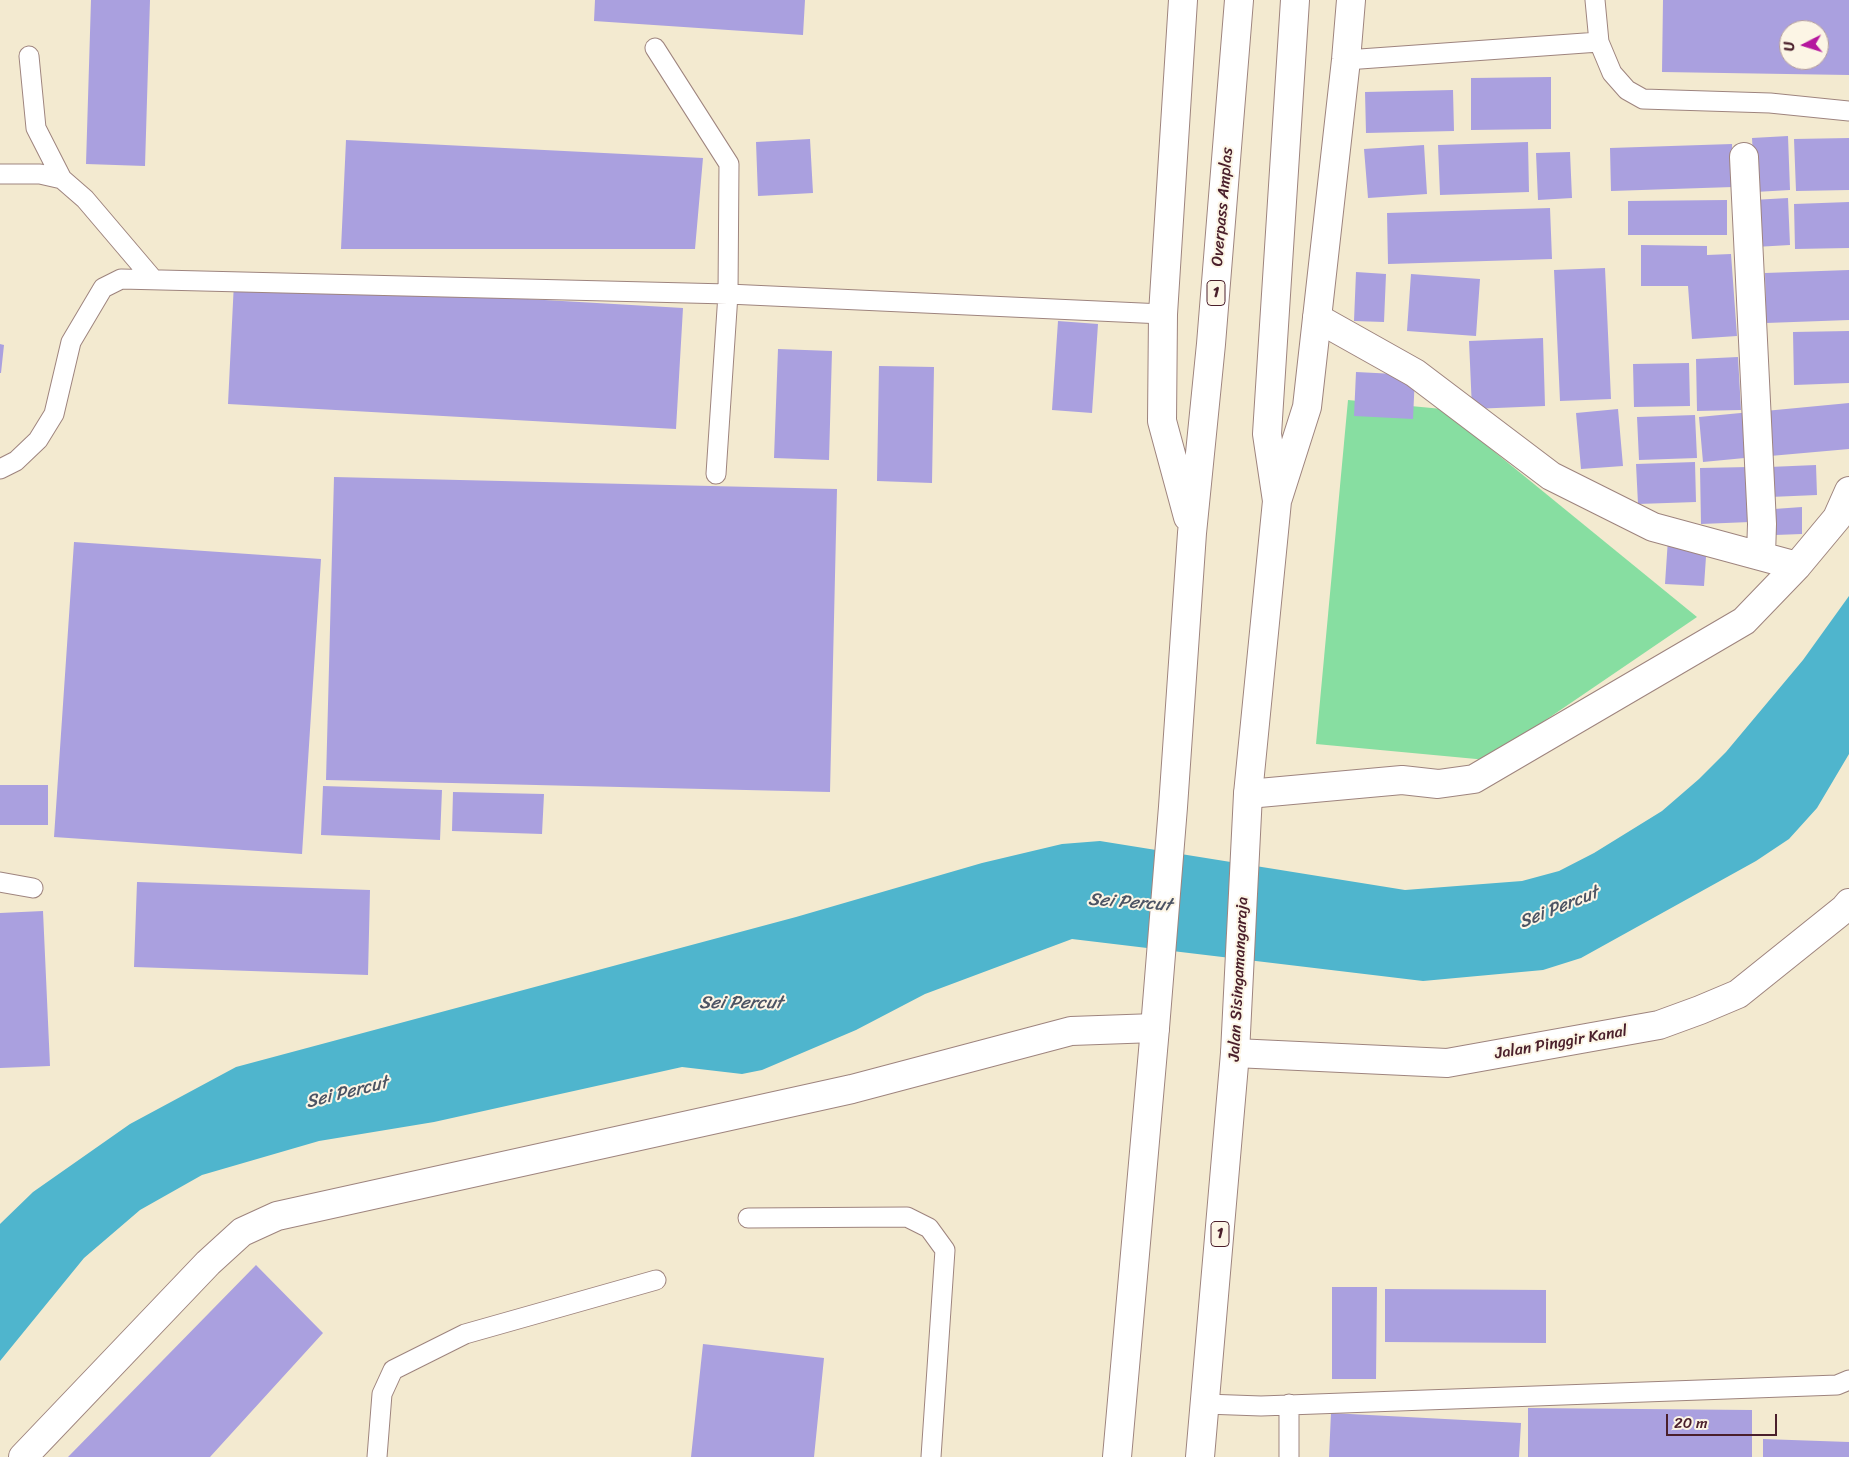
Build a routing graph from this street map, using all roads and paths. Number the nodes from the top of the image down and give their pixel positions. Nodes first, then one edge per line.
1 (1183, 0) edge
2 (1239, 0) edge
3 (1295, 0) edge
4 (1351, 0) edge
5 (1595, 0) edge
6 (1599, 42) junction
7 (655, 48) dead end
8 (29, 56) dead end
9 (1346, 60) junction
10 (1849, 111) edge
11 (1744, 157) dead end
12 (0, 174) edge
13 (62, 179) junction
14 (154, 279) junction
15 (728, 294) junction
16 (1163, 314) junction
17 (1316, 318) junction
18 (0, 469) edge
19 (716, 474) dead end
20 (1849, 491) edge
21 (1277, 502) junction
22 (1192, 533) junction
23 (1761, 555) junction
24 (1797, 566) junction
25 (1248, 794) junction
26 (0, 882) edge
27 (33, 888) dead end
28 (1849, 903) edge
29 (1156, 1020) junction
30 (1235, 1053) junction
31 (748, 1218) dead end
32 (656, 1280) dead end
33 (1849, 1380) edge
34 (1205, 1404) junction
35 (1289, 1404) junction
36 (23, 1457) edge
37 (377, 1457) edge
38 (931, 1457) edge
39 (1117, 1457) edge
40 (1200, 1457) edge
41 (1289, 1457) edge

1 - 16 main road
2 - 22 main road, Overpass Amplas / 1
3 - 21 main road, 1
4 - 9 main road
5 - 6 lane
6 - 9 lane
6 - 10 lane
7 - 15 lane
8 - 13 lane
9 - 17 main road
11 - 23 main road
12 - 13 lane
13 - 14 lane
14 - 15 lane
14 - 18 lane
15 - 16 lane
15 - 19 lane
16 - 22 main road
17 - 21 main road
17 - 23 main road
20 - 24 main road
21 - 25 main road, Jalan Sisingamangaraja / 1
22 - 29 main road, 1
23 - 24 main road
24 - 25 main road
25 - 30 main road, Jalan Sisingamangaraja / 1
26 - 27 lane
28 - 30 main road, Jalan Pinggir Kanal
29 - 36 main road
29 - 39 main road, 1
30 - 34 main road, Jalan Sisingamangaraja / 1
31 - 38 lane
32 - 37 lane
33 - 35 lane
34 - 35 lane
34 - 40 main road, Jalan Sisingamangaraja / 1
35 - 41 lane

